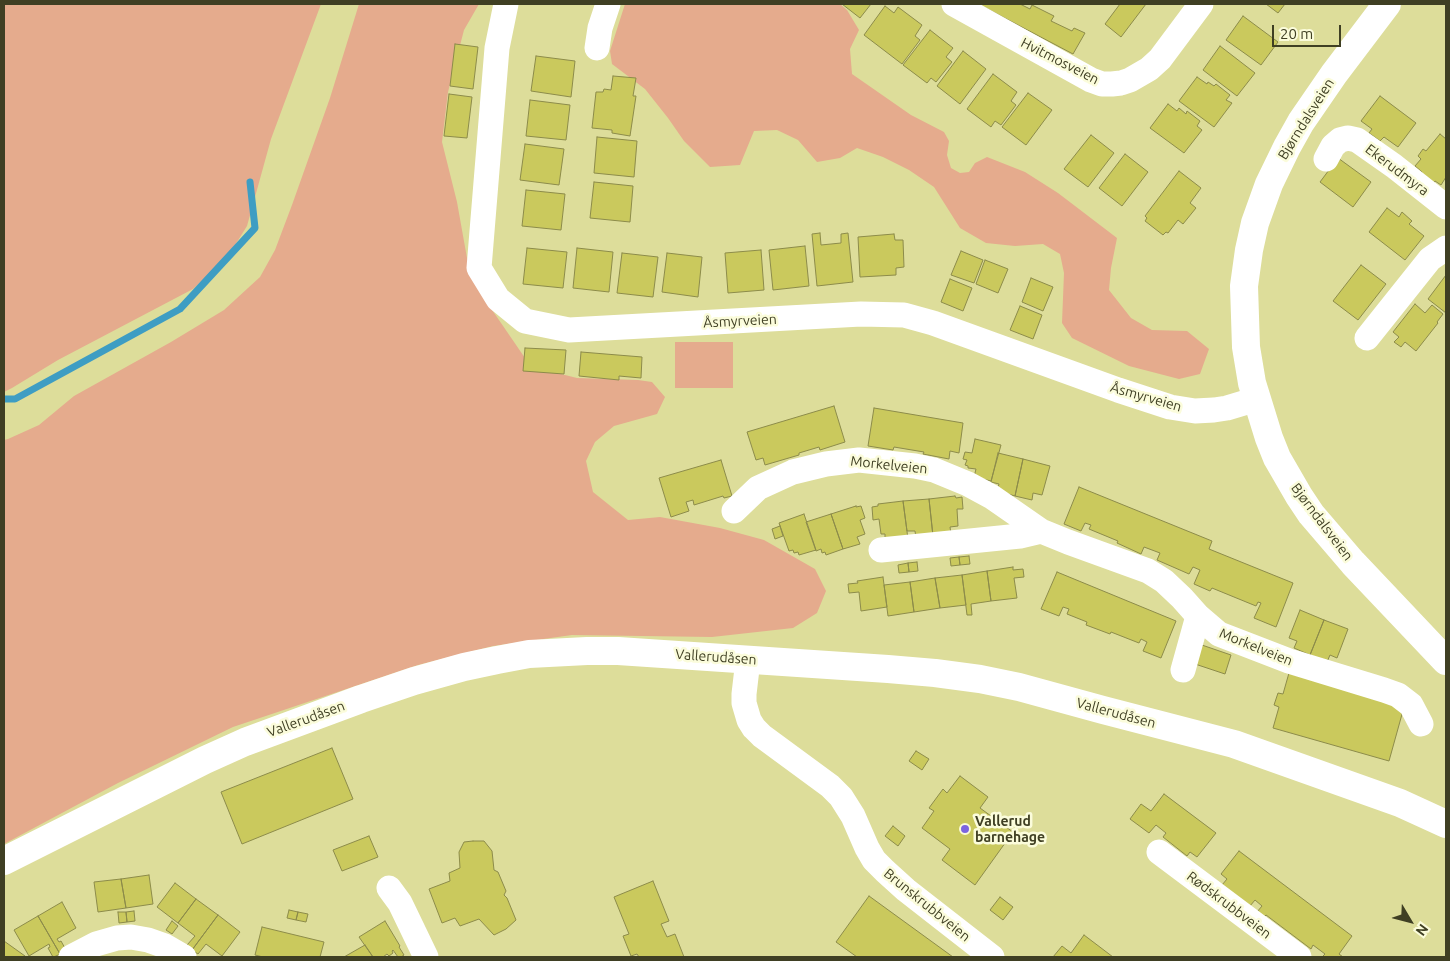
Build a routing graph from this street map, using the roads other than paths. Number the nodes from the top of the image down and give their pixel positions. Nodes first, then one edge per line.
1 (608, 4) edge
2 (954, 4) edge
3 (1201, 4) edge
4 (1387, 4) edge
5 (504, 13) edge
6 (597, 48) dead end
7 (1326, 159) dead end
8 (1446, 207) edge
9 (1446, 248) edge
10 (1367, 338) dead end
11 (1257, 399) junction
12 (734, 511) dead end
13 (1041, 531) junction
14 (882, 550) dead end
15 (1198, 616) junction
16 (748, 660) junction
17 (1446, 660) edge
18 (1183, 670) dead end
19 (1421, 724) dead end
20 (1446, 824) edge
21 (1159, 852) dead end
22 (4, 861) edge
23 (389, 888) dead end
24 (72, 957) edge
25 (184, 957) edge
26 (426, 957) edge
27 (992, 957) edge
28 (1300, 957) edge

1 - 6 street
2 - 3 street, Hvitmosveien
4 - 11 street, Bjørndalsveien
5 - 11 street, Åsmyrveien
7 - 8 street, Ekerudmyra
9 - 10 street
11 - 17 street, Bjørndalsveien
12 - 13 street, Morkelveien
13 - 14 street
13 - 15 street, Morkelveien
15 - 18 street
15 - 19 street, Morkelveien
16 - 20 street, Vallerudåsen
16 - 22 street, Vallerudåsen
16 - 27 street, Brunskrubbveien
21 - 28 street, Rødskrubbveien
23 - 26 street
24 - 25 street

